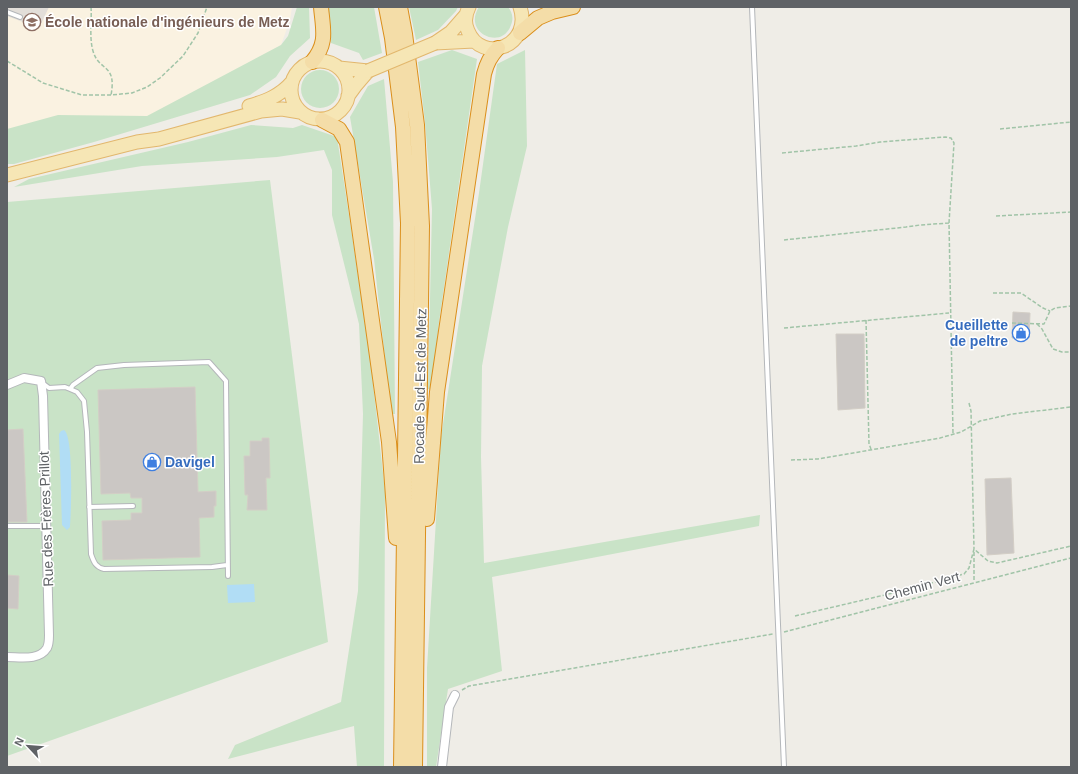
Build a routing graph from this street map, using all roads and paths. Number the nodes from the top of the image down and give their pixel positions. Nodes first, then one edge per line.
1 (91, 7) edge
2 (207, 7) edge
3 (321, 7) edge
4 (386, 7) edge
5 (400, 7) edge
6 (520, 7) edge
7 (573, 7) edge
8 (752, 7) edge
9 (7, 12) edge
10 (467, 12) edge
11 (20, 17) dead end
12 (520, 33) junction
13 (474, 41) junction
14 (436, 43) junction
15 (498, 48) junction
16 (7, 61) edge
17 (312, 62) junction
18 (339, 68) junction
19 (368, 71) junction
20 (292, 82) junction
21 (111, 95) junction
22 (348, 96) junction
23 (300, 112) junction
24 (322, 120) junction
25 (1071, 122) edge
26 (1000, 129) dead end
27 (137, 142) junction
28 (782, 153) dead end
29 (7, 175) edge
30 (1071, 212) edge
31 (996, 216) dead end
32 (949, 224) junction
33 (784, 240) dead end
34 (993, 293) dead end
35 (1071, 306) edge
36 (1050, 310) junction
37 (950, 313) junction
38 (866, 320) junction
39 (1012, 323) dead end
40 (1037, 324) junction
41 (784, 328) dead end
42 (1071, 352) edge
43 (41, 382) junction
44 (7, 385) edge
45 (70, 389) junction
46 (969, 403) dead end
47 (1071, 407) edge
48 (971, 427) junction
49 (953, 434) junction
50 (871, 449) junction
51 (791, 460) dead end
52 (133, 506) dead end
53 (89, 507) junction
54 (7, 526) edge
55 (46, 526) junction
56 (1071, 546) edge
57 (974, 549) junction
58 (1071, 558) edge
59 (227, 565) junction
60 (228, 576) dead end
61 (974, 582) junction
62 (795, 616) dead end
63 (779, 633) junction
64 (403, 638) junction
65 (416, 643) junction
66 (7, 657) edge
67 (455, 695) joint
68 (401, 767) edge
69 (415, 767) edge
70 (442, 767) edge
71 (784, 767) edge

1 - 21 path
2 - 21 path
3 - 17 highway
4 - 64 highway, Rocade Sud-Est de Metz
5 - 65 highway, Rocade Sud-Est de Metz
6 - 12 main road
7 - 12 highway
8 - 63 lane
9 - 11 lane
10 - 13 main road
10 - 14 main road
12 - 15 main road
13 - 14 main road
13 - 15 main road
14 - 19 main road, bridge
15 - 65 highway
16 - 21 path
17 - 18 main road
17 - 20 main road
18 - 19 main road
18 - 22 main road
19 - 22 main road
20 - 23 main road
20 - 27 main road
22 - 24 main road
23 - 24 main road
23 - 27 main road
24 - 64 highway
25 - 26 path
27 - 29 main road
28 - 32 path
30 - 31 path
32 - 33 path
32 - 37 path
34 - 36 path
35 - 36 path
36 - 40 path
37 - 38 path
37 - 49 path
38 - 41 path
38 - 50 path
39 - 40 path
40 - 42 path
43 - 44 street
43 - 45 lane
43 - 55 street, Rue des Frères Prillot
45 - 53 lane
45 - 59 lane
46 - 48 path
47 - 48 path
48 - 49 path
48 - 57 path
49 - 50 path
50 - 51 path
52 - 53 lane
53 - 59 lane
54 - 55 lane
55 - 66 street, Rue des Frères Prillot
56 - 57 path
57 - 61 path
57 - 62 path
58 - 61 path, Chemin Vert
59 - 60 lane
61 - 63 path, Chemin Vert
63 - 67 path, Chemin Vert
63 - 71 lane
64 - 68 highway, Rocade Sud-Est de Metz
65 - 69 highway, Rocade Sud-Est de Metz
67 - 70 street

